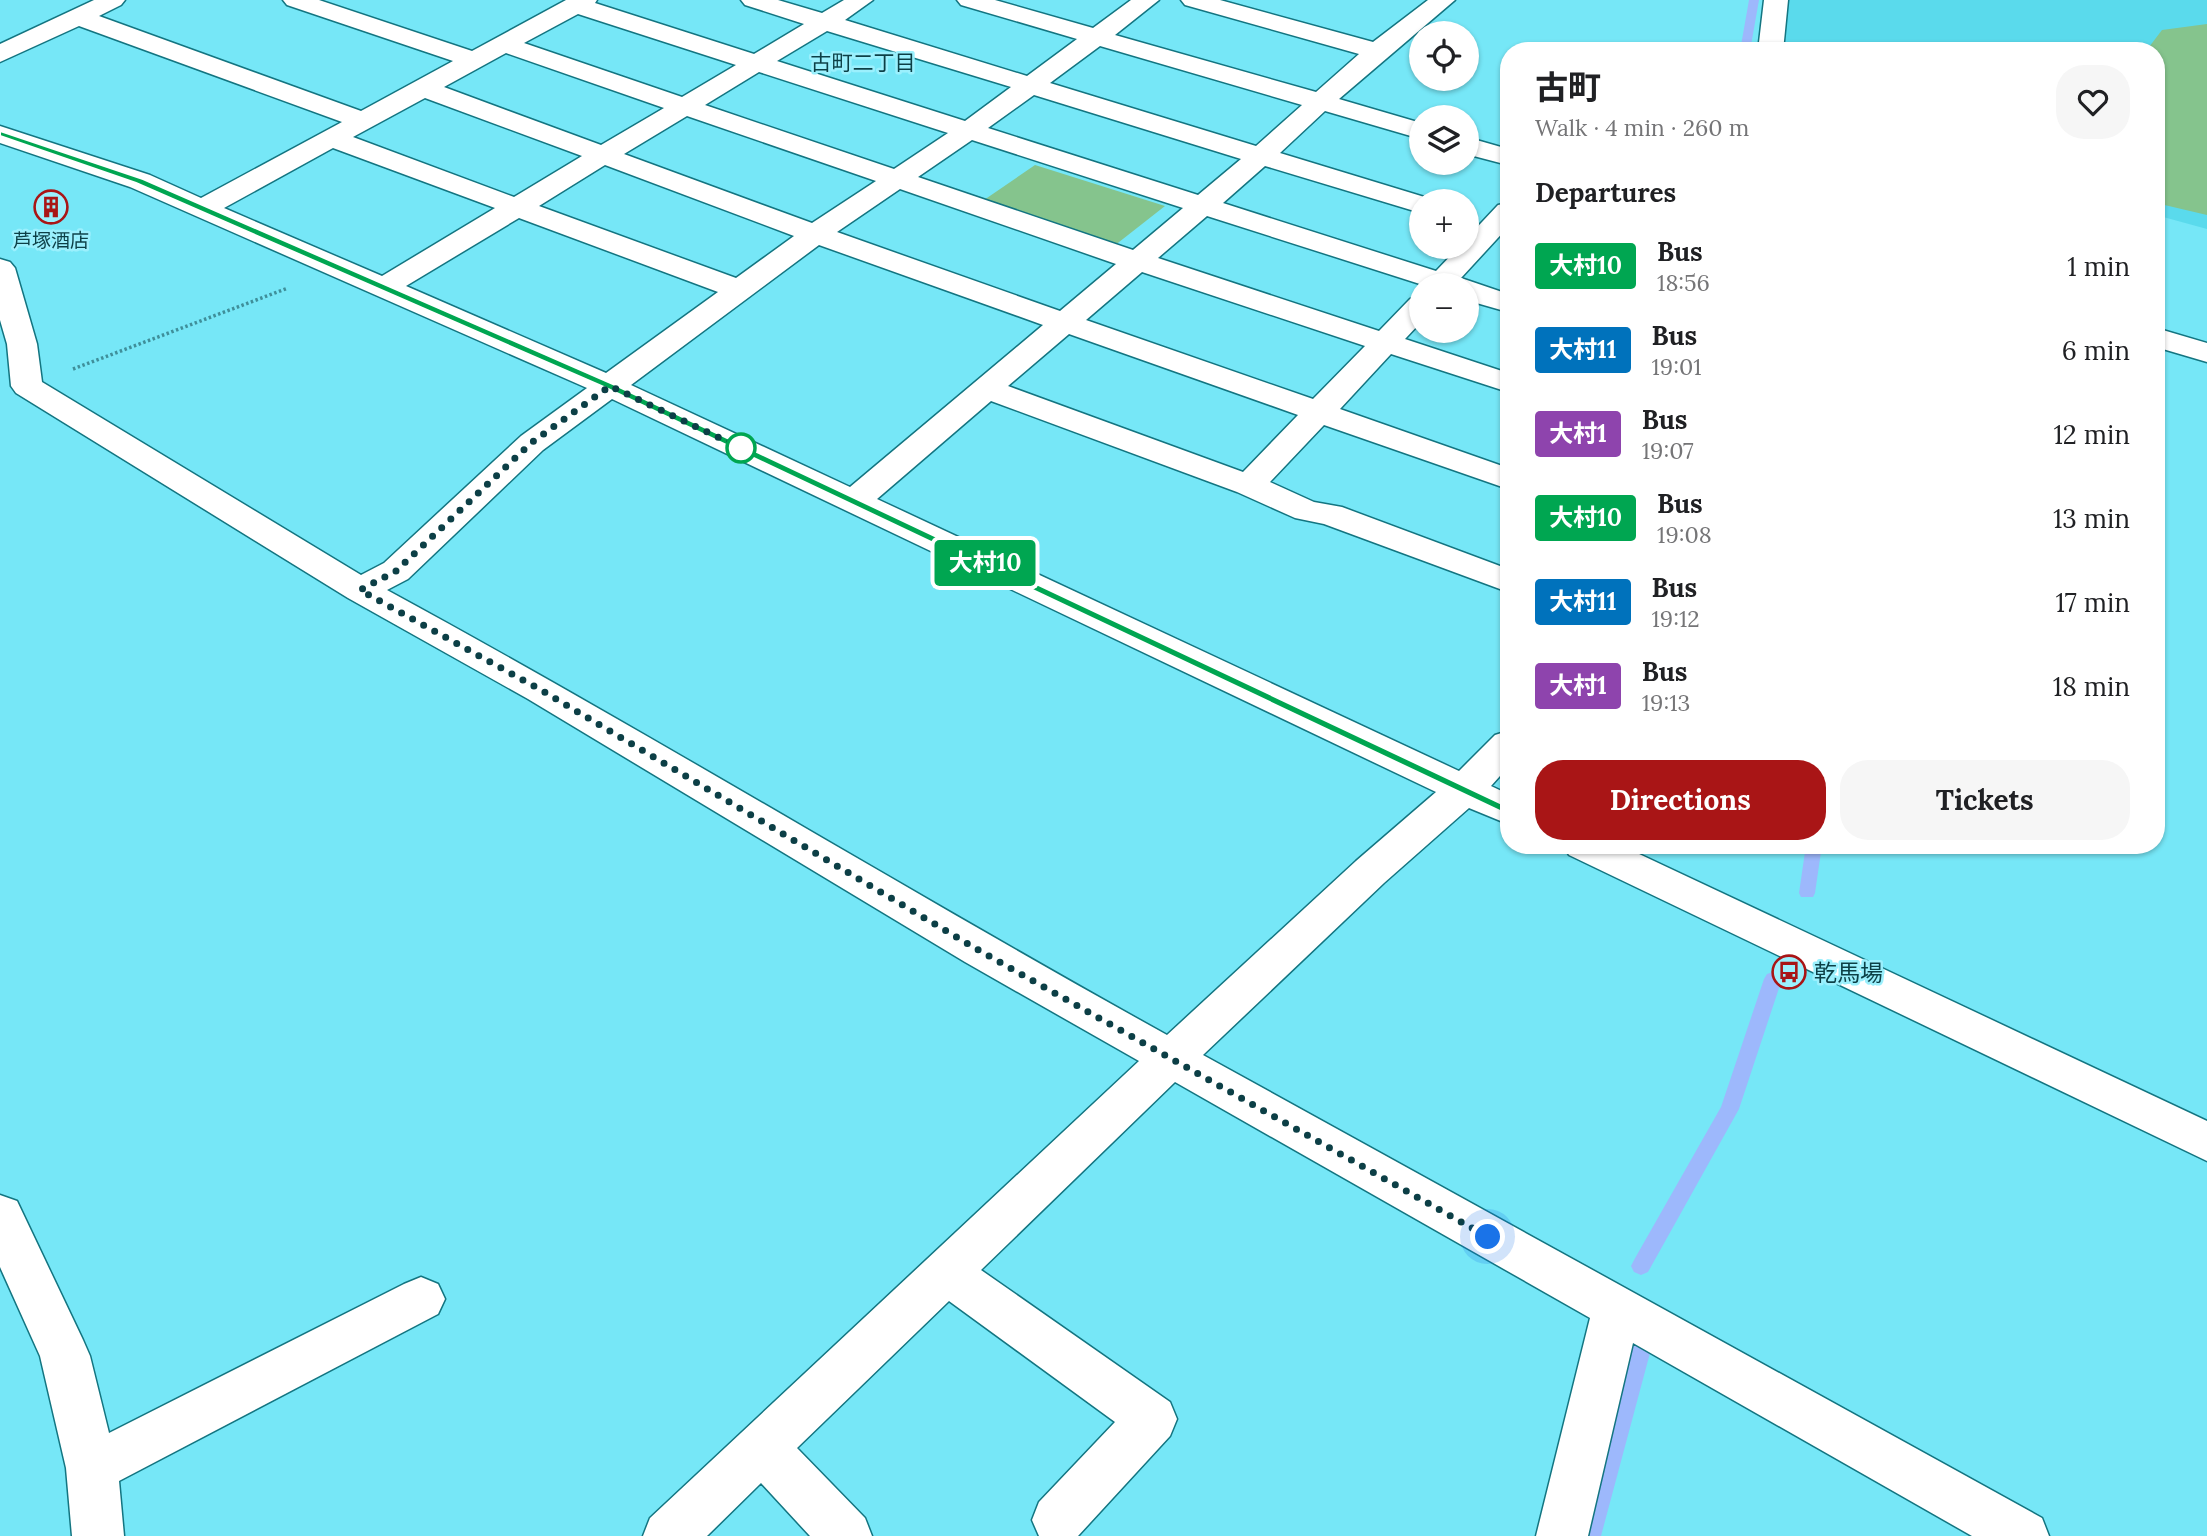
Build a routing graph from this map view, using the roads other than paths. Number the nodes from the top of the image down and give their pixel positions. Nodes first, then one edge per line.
1 (113, 0) edge
2 (295, 0) edge
3 (527, 0) edge
4 (753, 0) edge
5 (861, 0) edge
6 (969, 0) edge
7 (1147, 0) edge
8 (1193, 0) edge
9 (1406, 0) edge
10 (1776, 0) edge
11 (1439, 4) edge
12 (575, 6) edge
13 (78, 17) junction
14 (824, 22) junction
15 (1095, 37) junction
16 (1771, 42) edge
17 (503, 44) junction
18 (1377, 51) junction
19 (0, 54) edge
20 (474, 60) junction
21 (757, 63) junction
22 (1033, 85) junction
23 (423, 88) junction
24 (1320, 101) junction
25 (683, 106) junction
26 (361, 120) junction
27 (1409, 127) edge
28 (970, 130) junction
29 (0, 134) edge
30 (330, 138) junction
31 (1479, 149) edge
32 (603, 155) junction
33 (1262, 155) junction
34 (1500, 155) edge
35 (895, 178) junction
36 (1409, 201) edge
37 (1202, 205) junction
38 (203, 208) junction
39 (517, 208) junction
40 (1494, 222) edge
41 (815, 234) junction
42 (1137, 261) junction
43 (0, 268) edge
44 (1410, 273) edge
45 (1459, 273) edge
46 (384, 287) junction
47 (738, 289) junction
48 (1479, 294) edge
49 (1500, 301) edge
50 (1409, 317) edge
51 (1066, 321) junction
52 (2165, 340) edge
53 (1382, 343) junction
54 (2207, 353) edge
55 (1500, 380) edge
56 (610, 386) junction
57 (987, 389) junction
58 (14, 393) edge
59 (1321, 412) junction
60 (1500, 477) edge
61 (1249, 485) junction
62 (854, 501) junction
63 (1500, 578) edge
64 (360, 590) junction
65 (1500, 752) edge
66 (1465, 789) junction
67 (1500, 806) edge
68 (1602, 854) edge
69 (1170, 1059) junction
70 (2207, 1142) edge
71 (0, 1215) edge
72 (948, 1273) junction
73 (421, 1299) dead end
74 (1617, 1309) junction
75 (762, 1448) junction
76 (92, 1468) junction
77 (1058, 1520) dead end
78 (98, 1536) edge
79 (668, 1536) edge
80 (846, 1536) edge
81 (1562, 1536) edge
82 (2023, 1536) edge

1 - 13 street
2 - 20 street
3 - 12 street
4 - 14 street
5 - 14 street
6 - 15 street
7 - 15 street
8 - 18 street
9 - 11 street
10 - 16 street
11 - 18 street
12 - 17 street
12 - 21 street
13 - 19 street
13 - 26 street
14 - 21 street
14 - 22 street
15 - 22 street
15 - 24 street
17 - 20 street
17 - 25 street
18 - 24 street
20 - 23 street
21 - 25 street
21 - 28 street
22 - 28 street
22 - 33 street
23 - 26 street
23 - 32 street
24 - 27 street
24 - 33 street
25 - 32 street
25 - 35 street
26 - 30 street
28 - 35 street
28 - 37 street
29 - 38 street
30 - 38 street
30 - 39 street
31 - 34 street
32 - 39 street
32 - 41 street
33 - 36 street
33 - 37 street
35 - 41 street
35 - 42 street
37 - 42 street
37 - 44 street
38 - 46 street
39 - 46 street
39 - 47 street
40 - 45 street
41 - 47 street
41 - 51 street
42 - 51 street
42 - 53 street
43 - 58 street
46 - 56 street
47 - 56 street
48 - 49 street
50 - 53 street
51 - 57 street
51 - 59 street
52 - 54 street
53 - 55 street
53 - 59 street
56 - 62 street
56 - 64 street
57 - 61 street
57 - 62 street
58 - 64 street
59 - 60 street
59 - 61 street
61 - 63 street
62 - 66 street
64 - 69 street
65 - 66 street
66 - 67 street
66 - 69 street
68 - 70 street
69 - 72 street
69 - 74 street
71 - 76 street
72 - 75 street
72 - 77 street
73 - 76 street
74 - 81 street
74 - 82 street
75 - 79 street
75 - 80 street
76 - 78 street

